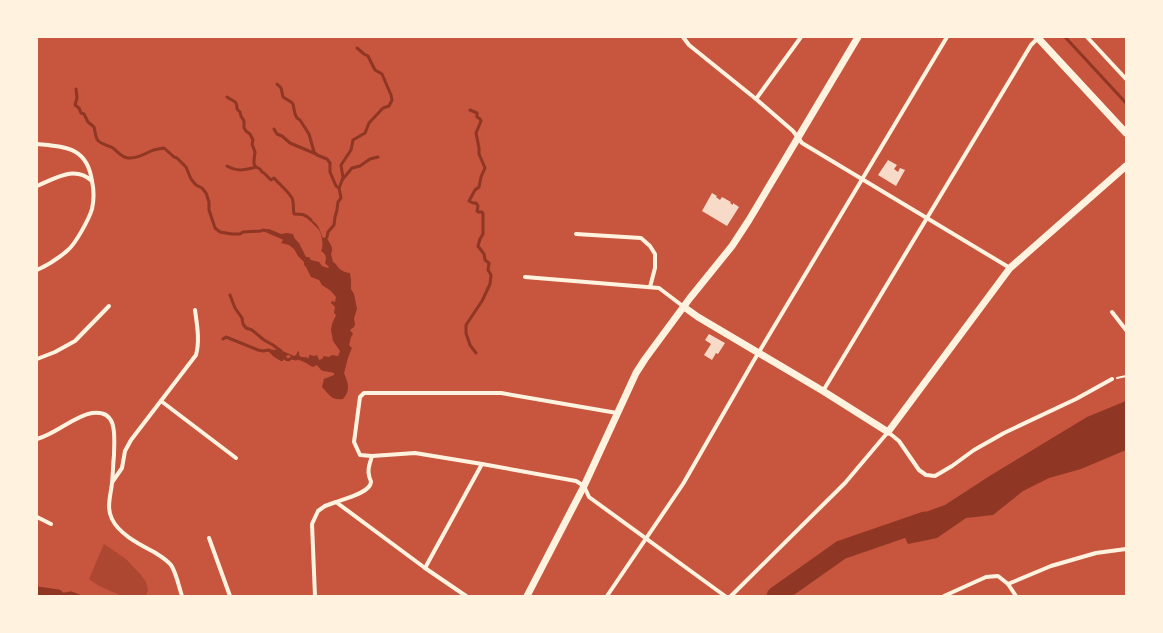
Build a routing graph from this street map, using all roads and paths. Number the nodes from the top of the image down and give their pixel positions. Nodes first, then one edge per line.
1 (683, 37) edge
2 (801, 37) edge
3 (858, 37) edge
4 (947, 37) edge
5 (1037, 37) edge
6 (1087, 37) edge
7 (1126, 79) edge
8 (756, 99) junction
9 (1126, 133) edge
10 (798, 137) junction
11 (37, 144) edge
12 (1126, 166) edge
13 (863, 179) junction
14 (92, 181) junction
15 (37, 186) edge
16 (927, 217) junction
17 (576, 234) dead end
18 (1010, 268) junction
19 (37, 270) edge
20 (525, 277) dead end
21 (650, 287) junction
22 (109, 306) dead end
23 (684, 307) junction
24 (195, 310) dead end
25 (1112, 312) dead end
26 (1126, 330) edge
27 (758, 353) junction
28 (37, 358) edge
29 (1112, 379) dead end
30 (823, 391) junction
31 (161, 401) junction
32 (617, 412) junction
33 (888, 432) junction
34 (37, 439) edge
35 (372, 456) junction
36 (236, 458) dead end
37 (482, 464) junction
38 (112, 482) junction
39 (584, 486) junction
40 (336, 502) junction
41 (37, 517) edge
42 (51, 524) dead end
43 (209, 538) dead end
44 (646, 539) junction
45 (1126, 549) edge
46 (425, 568) junction
47 (1008, 584) junction
48 (182, 596) edge
49 (230, 596) edge
50 (315, 596) edge
51 (466, 596) edge
52 (527, 596) edge
53 (607, 596) edge
54 (725, 596) edge
55 (731, 596) edge
56 (944, 596) edge
57 (1016, 596) edge

1 - 8 street
2 - 8 street
3 - 10 main road
4 - 13 street
5 - 9 main road
5 - 16 street
6 - 7 street
8 - 10 street
10 - 13 street
10 - 23 main road
11 - 14 street
12 - 18 main road
13 - 16 street
13 - 27 street
14 - 15 street
14 - 19 street
16 - 18 street
16 - 30 street
17 - 21 street
18 - 33 main road
20 - 21 street
21 - 23 street
22 - 28 street
23 - 27 main road
23 - 32 main road
24 - 31 street
25 - 26 street
27 - 30 main road
27 - 44 street
29 - 33 street
30 - 33 main road
31 - 36 street
31 - 38 street
32 - 35 street
32 - 39 main road
33 - 55 street
34 - 38 street
35 - 37 street
35 - 40 street
37 - 39 street
37 - 46 street
38 - 48 street
39 - 44 street
39 - 52 main road
40 - 46 street
40 - 50 street
41 - 42 street
43 - 49 street
44 - 53 street
44 - 54 street
45 - 47 street
46 - 51 street
47 - 56 street
47 - 57 street

